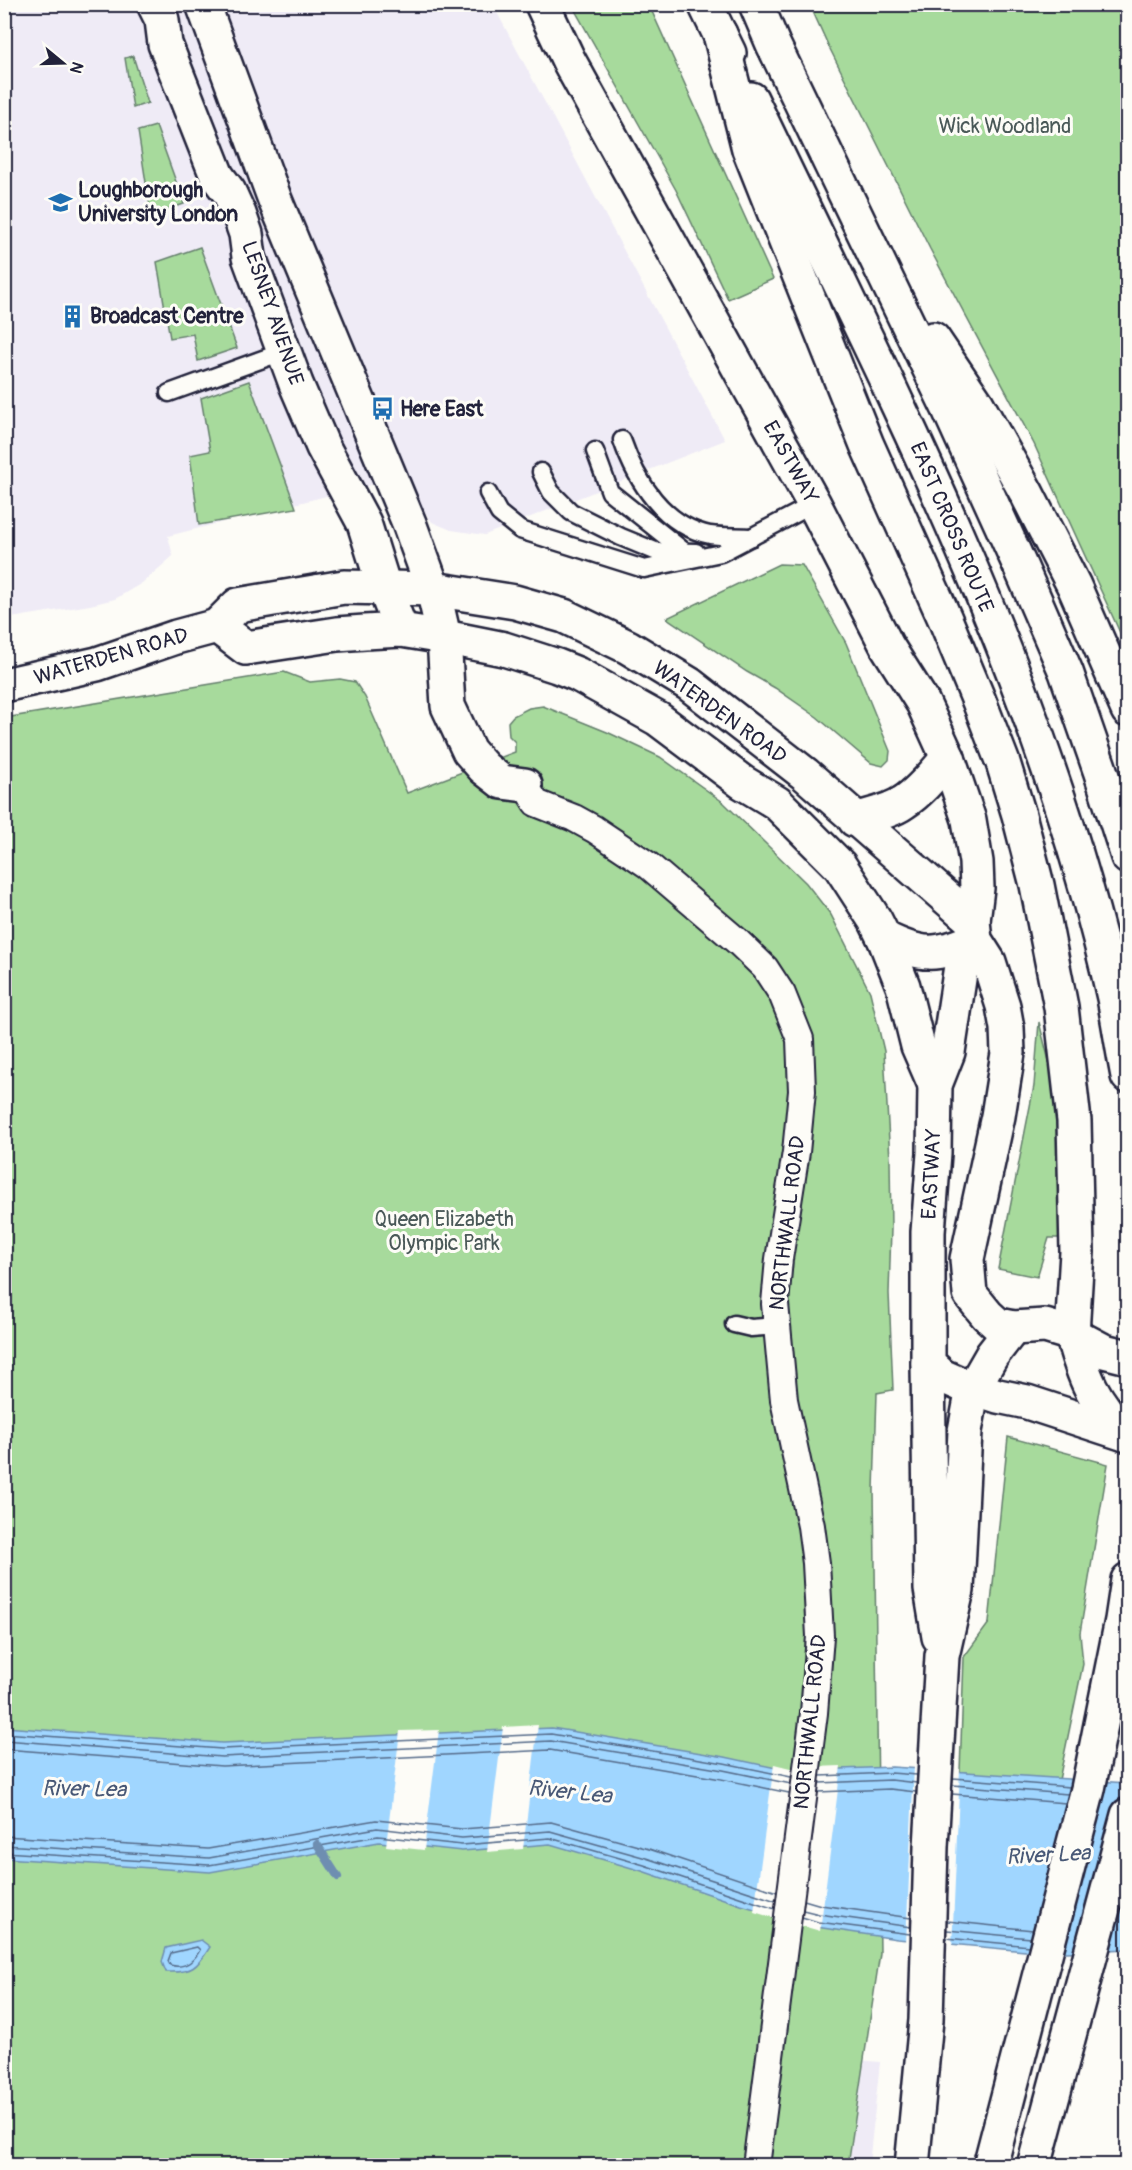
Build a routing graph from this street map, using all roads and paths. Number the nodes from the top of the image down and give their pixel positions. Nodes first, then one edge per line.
1 (154, 4) edge
2 (203, 4) edge
3 (542, 4) edge
4 (705, 4) edge
5 (756, 4) edge
6 (720, 34) junction
7 (874, 254) junction
8 (285, 351) junction
9 (169, 393) dead end
10 (622, 440) dead end
11 (595, 451) dead end
12 (541, 472) dead end
13 (488, 493) dead end
14 (814, 504) junction
15 (753, 537) junction
16 (685, 552) junction
17 (721, 554) junction
18 (384, 587) junction
19 (433, 589) junction
20 (217, 626) junction
21 (401, 630) junction
22 (444, 637) junction
23 (4, 685) edge
24 (1128, 710) edge
25 (948, 758) junction
26 (525, 785) joint
27 (855, 820) junction
28 (1128, 856) edge
29 (974, 930) junction
30 (884, 938) junction
31 (1128, 1076) edge
32 (935, 1085) junction
33 (734, 1324) dead end
34 (777, 1326) junction
35 (1013, 1328) junction
36 (1072, 1335) junction
37 (1128, 1357) edge
38 (928, 1363) junction
39 (974, 1388) junction
40 (1126, 1434) edge
41 (1128, 1580) edge
42 (942, 1656) junction
43 (1128, 1815) edge
44 (756, 2166) edge
45 (912, 2166) edge
46 (990, 2166) edge
47 (1034, 2166) edge

1 - 8 main road, LESNEY AVENUE
2 - 19 main road, LESNEY AVENUE
3 - 14 main road, EASTWAY
4 - 6 main road, EAST CROSS ROUTE
5 - 7 main road, EAST CROSS ROUTE
6 - 31 main road, EAST CROSS ROUTE
6 - 36 main road
7 - 24 main road
7 - 28 main road, EAST CROSS ROUTE
8 - 9 lane
8 - 18 main road, LESNEY AVENUE
10 - 15 lane
11 - 16 lane
12 - 16 lane
13 - 17 lane
14 - 15 lane
14 - 25 main road, EASTWAY
15 - 17 lane
16 - 17 lane
18 - 19 main road, WATERDEN ROAD
18 - 20 main road, WATERDEN ROAD
18 - 21 main road
19 - 22 main road, NORTHWALL ROAD
19 - 27 main road, WATERDEN ROAD
20 - 21 main road, WATERDEN ROAD
20 - 23 main road, WATERDEN ROAD
21 - 22 main road, WATERDEN ROAD
22 - 26 main road, NORTHWALL ROAD
22 - 30 main road, WATERDEN ROAD
25 - 27 main road
25 - 29 main road, EASTWAY
26 - 34 street, NORTHWALL ROAD
27 - 29 main road, WATERDEN ROAD
29 - 30 main road
29 - 32 main road, EASTWAY
29 - 35 main road
30 - 32 main road, WATERDEN ROAD
32 - 38 main road, EASTWAY
33 - 34 lane
34 - 44 street, NORTHWALL ROAD
35 - 36 main road
35 - 39 main road
36 - 37 main road
36 - 40 main road
38 - 39 main road
38 - 42 main road, EASTWAY
39 - 40 main road
39 - 42 main road
41 - 46 main road
42 - 45 main road
43 - 47 main road

